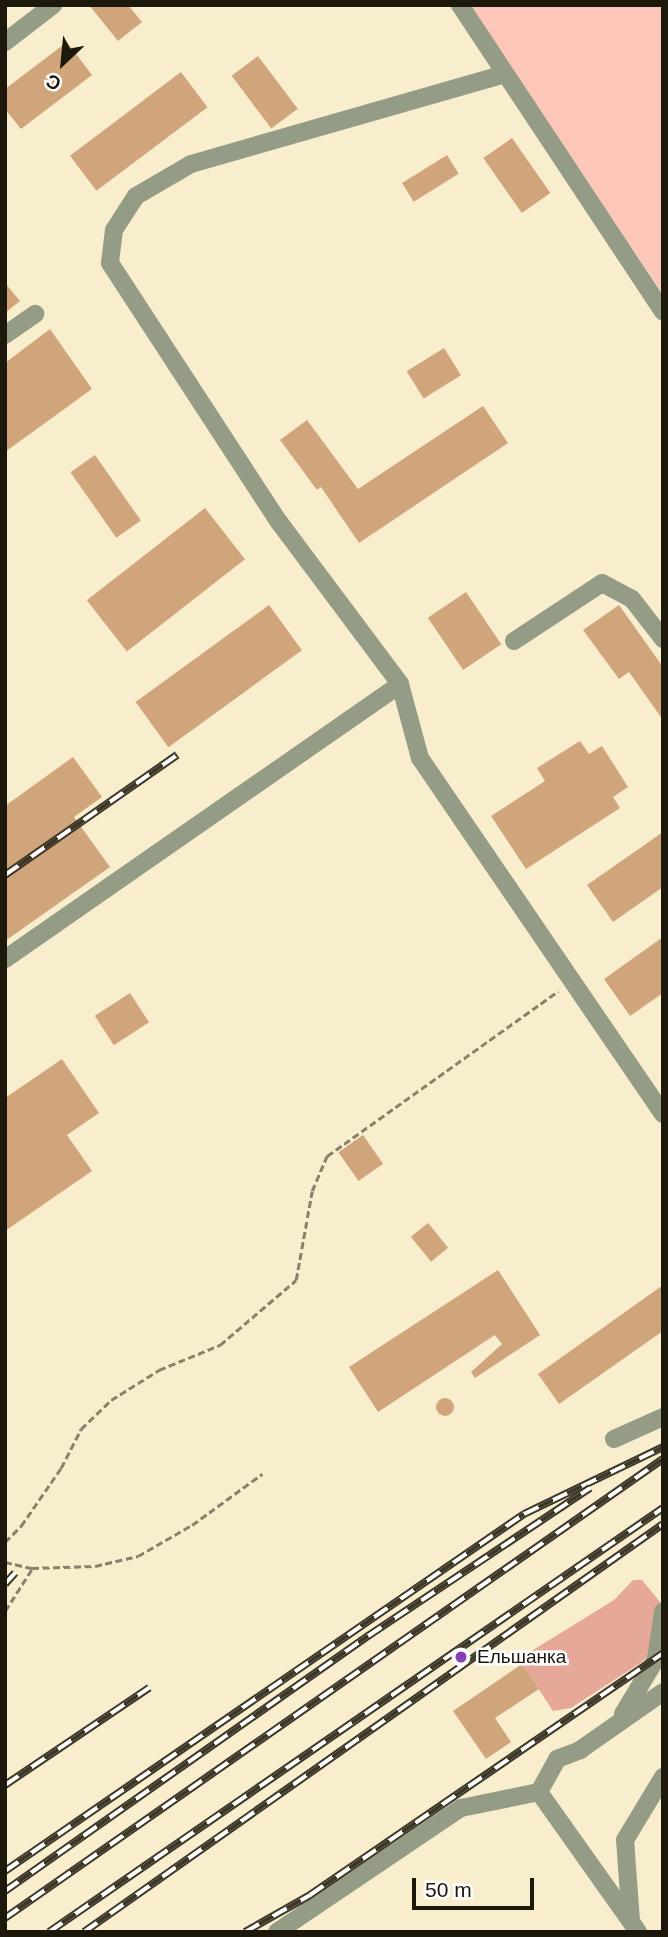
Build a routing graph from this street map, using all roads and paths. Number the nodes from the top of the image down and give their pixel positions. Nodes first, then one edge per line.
1 (53, 5) edge
2 (460, 5) edge
3 (5, 42) edge
4 (505, 74) junction
5 (663, 312) edge
6 (35, 314) dead end
7 (5, 335) edge
8 (663, 639) edge
9 (514, 641) dead end
10 (400, 684) junction
11 (5, 959) edge
12 (572, 981) junction
13 (663, 1114) edge
14 (663, 1417) edge
15 (614, 1439) dead end
16 (262, 1474) dead end
17 (5, 1542) edge
18 (5, 1562) edge
19 (32, 1569) junction
20 (5, 1611) edge
21 (663, 1612) edge
22 (663, 1692) edge
23 (615, 1726) junction
24 (663, 1777) edge
25 (539, 1792) junction
26 (634, 1927) edge
27 (277, 1932) edge

1 - 3 street
2 - 4 street
4 - 5 street
4 - 10 street
6 - 7 street
8 - 9 street
10 - 11 street
10 - 12 street
12 - 13 street
12 - 17 path
14 - 15 street
16 - 19 path
18 - 19 path
19 - 20 path
21 - 23 street
22 - 23 street
23 - 25 street
24 - 26 street
25 - 26 street
25 - 27 street

